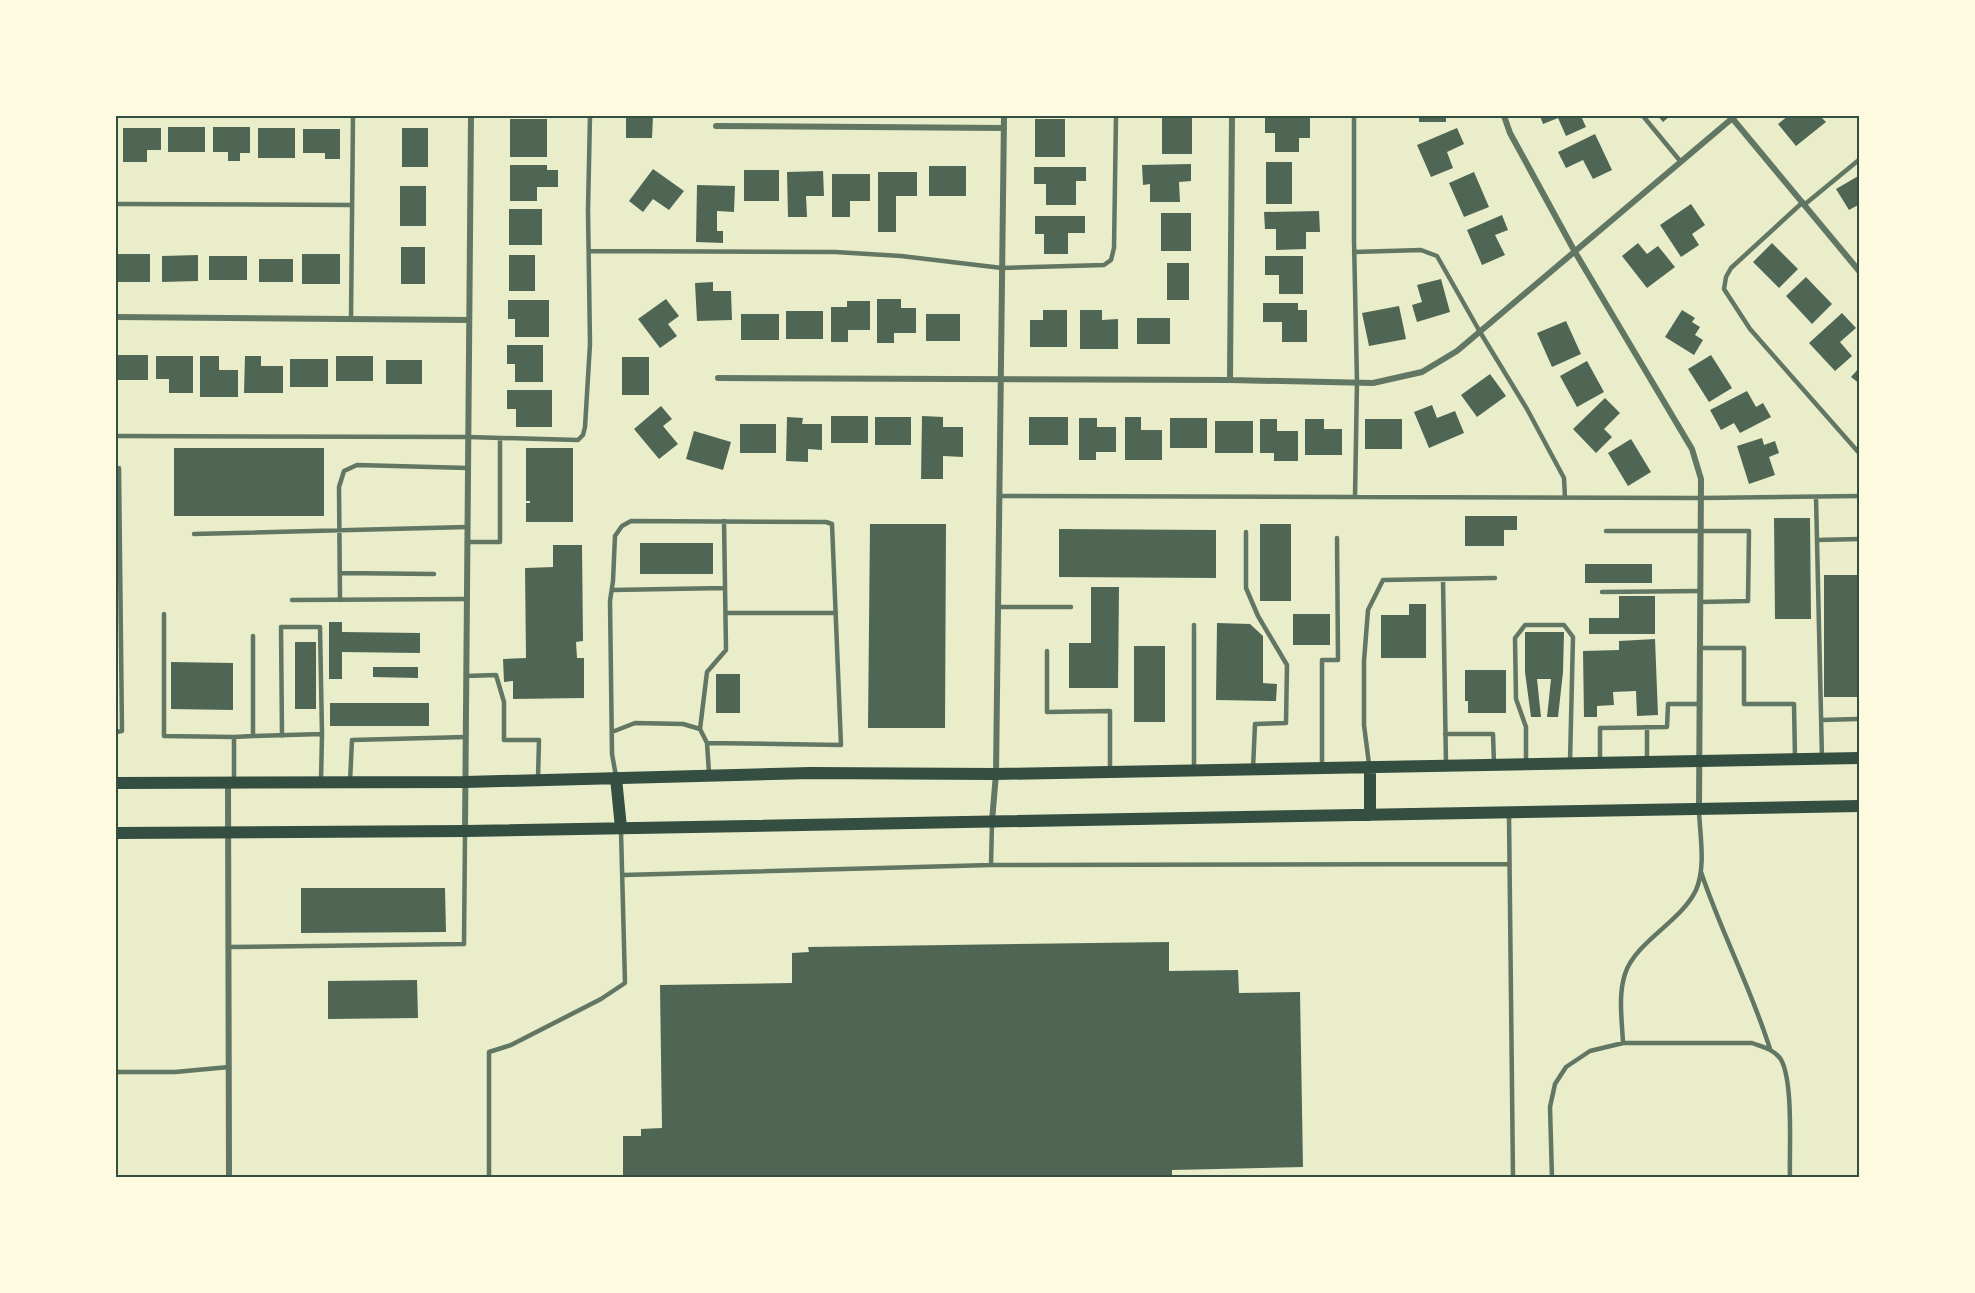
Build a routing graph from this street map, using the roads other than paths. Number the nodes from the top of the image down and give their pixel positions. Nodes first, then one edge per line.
1 (353, 116) edge
2 (471, 116) edge
3 (590, 116) edge
4 (1004, 116) edge
5 (1116, 116) edge
6 (1233, 116) edge
7 (1354, 116) edge
8 (1504, 116) edge
9 (1642, 116) edge
10 (1734, 117) edge
11 (716, 126) dead end
12 (1004, 128) junction
13 (1860, 159) edge
14 (1681, 162) junction
15 (116, 204) edge
16 (1803, 204) junction
17 (352, 205) junction
18 (589, 251) junction
19 (1354, 252) junction
20 (1575, 252) junction
21 (1002, 268) junction
22 (1860, 272) edge
23 (116, 317) edge
24 (351, 319) junction
25 (469, 320) junction
26 (1480, 332) junction
27 (718, 378) dead end
28 (1000, 379) junction
29 (1230, 380) junction
30 (1357, 382) junction
31 (116, 436) edge
32 (468, 437) junction
33 (500, 438) junction
34 (1860, 454) edge
35 (119, 468) dead end
36 (468, 468) junction
37 (1000, 496) junction
38 (1860, 496) edge
39 (1355, 497) junction
40 (1816, 497) junction
41 (1565, 498) junction
42 (1701, 498) junction
43 (724, 521) junction
44 (468, 527) junction
45 (339, 530) junction
46 (1606, 531) dead end
47 (1701, 531) junction
48 (1246, 532) dead end
49 (194, 534) dead end
50 (1337, 538) dead end
51 (1860, 539) edge
52 (1817, 540) junction
53 (467, 542) junction
54 (340, 573) junction
55 (434, 574) dead end
56 (1495, 578) dead end
57 (1443, 579) junction
58 (725, 588) junction
59 (612, 590) junction
60 (1700, 591) junction
61 (1602, 592) dead end
62 (292, 600) dead end
63 (340, 600) junction
64 (467, 600) junction
65 (1700, 602) junction
66 (998, 607) junction
67 (1071, 607) dead end
68 (836, 613) junction
69 (164, 614) dead end
70 (726, 614) junction
71 (1194, 626) dead end
72 (253, 636) dead end
73 (1700, 648) junction
74 (1047, 651) dead end
75 (466, 676) junction
76 (1700, 704) junction
77 (1857, 719) dead end
78 (1821, 720) junction
79 (1647, 727) junction
80 (700, 729) junction
81 (116, 732) edge
82 (612, 732) junction
83 (322, 734) junction
84 (1445, 734) junction
85 (253, 736) junction
86 (282, 736) junction
87 (234, 737) junction
88 (466, 737) junction
89 (707, 743) junction
90 (1860, 758) edge
91 (1822, 759) junction
92 (1795, 760) junction
93 (1700, 762) junction
94 (1647, 763) junction
95 (1570, 764) junction
96 (1600, 764) junction
97 (1494, 765) junction
98 (1526, 765) junction
99 (1446, 766) junction
100 (1370, 767) junction
101 (1322, 768) junction
102 (1252, 769) junction
103 (1194, 770) junction
104 (1110, 771) junction
105 (996, 774) junction
106 (709, 776) junction
107 (616, 778) junction
108 (538, 780) junction
109 (231, 781) junction
110 (321, 782) junction
111 (350, 782) junction
112 (465, 782) junction
113 (116, 783) edge
114 (1860, 806) edge
115 (1699, 809) junction
116 (1509, 812) junction
117 (1370, 815) junction
118 (992, 821) junction
119 (621, 828) junction
120 (465, 831) junction
121 (116, 833) edge
122 (228, 833) junction
123 (1509, 864) junction
124 (991, 865) junction
125 (1701, 872) junction
126 (623, 875) junction
127 (228, 947) junction
128 (1623, 1043) junction
129 (1770, 1049) junction
130 (229, 1067) junction
131 (116, 1072) edge
132 (230, 1178) edge
133 (489, 1178) edge
134 (1513, 1178) edge
135 (1552, 1178) edge
136 (1790, 1178) edge

1 - 17 lane
2 - 25 street
3 - 18 lane
4 - 12 street
5 - 21 lane
6 - 29 street
7 - 19 lane
8 - 20 street
9 - 14 lane
10 - 14 street
10 - 16 street
11 - 12 street
12 - 21 street
13 - 16 lane
14 - 20 street
15 - 17 lane
16 - 22 street
16 - 34 lane
17 - 24 lane
18 - 21 lane
18 - 33 lane
19 - 26 lane
19 - 30 lane
20 - 26 street
20 - 42 street
21 - 28 street
23 - 24 street
24 - 25 street
25 - 32 street
26 - 30 street
26 - 41 lane
27 - 28 street
28 - 29 street
28 - 37 street
29 - 30 street
30 - 39 lane
31 - 32 lane
32 - 33 lane
32 - 36 street
33 - 53 lane
35 - 81 lane
36 - 44 street
36 - 45 lane
37 - 39 lane
37 - 66 street
38 - 40 lane
39 - 41 lane
40 - 42 lane
40 - 52 lane
41 - 42 lane
42 - 47 street
43 - 58 lane
43 - 59 lane
43 - 68 lane
44 - 45 lane
44 - 53 street
45 - 49 lane
45 - 54 lane
46 - 47 lane
47 - 60 street
47 - 65 lane
48 - 102 lane
50 - 101 lane
51 - 52 lane
52 - 78 lane
53 - 64 street
54 - 55 lane
54 - 63 lane
56 - 57 lane
57 - 84 lane
57 - 100 lane
58 - 59 lane
58 - 70 lane
59 - 82 lane
60 - 61 lane
60 - 65 street
62 - 63 lane
63 - 64 lane
64 - 75 street
65 - 73 street
66 - 67 lane
66 - 105 street
68 - 70 lane
68 - 89 lane
69 - 87 lane
70 - 80 lane
71 - 103 lane
72 - 85 lane
73 - 76 street
73 - 92 lane
74 - 104 lane
75 - 88 street
75 - 108 lane
76 - 79 lane
76 - 93 street
77 - 78 lane
78 - 91 lane
79 - 94 lane
79 - 96 lane
80 - 82 lane
80 - 89 lane
82 - 107 lane
83 - 86 lane
83 - 86 lane
83 - 110 lane
84 - 97 lane
84 - 99 lane
85 - 86 lane
85 - 87 lane
87 - 109 lane
88 - 111 lane
88 - 112 street
89 - 106 lane
90 - 91 main road
91 - 92 main road
92 - 93 main road
93 - 94 main road
93 - 115 street
94 - 96 main road
95 - 96 main road
95 - 98 main road
95 - 98 lane
97 - 98 main road
97 - 99 main road
99 - 100 main road
100 - 101 main road
100 - 117 main road
101 - 102 main road
102 - 103 main road
103 - 104 main road
104 - 105 main road
105 - 106 main road
105 - 118 street
106 - 107 main road
107 - 108 main road
107 - 119 main road
108 - 112 main road
109 - 110 main road
109 - 113 main road
109 - 122 street
110 - 111 main road
111 - 112 main road
112 - 120 street
114 - 115 main road
115 - 116 main road
115 - 125 lane
116 - 117 main road
116 - 123 lane
117 - 118 main road
118 - 119 main road
118 - 124 lane
119 - 120 main road
119 - 126 lane
120 - 122 main road
120 - 127 lane
121 - 122 main road
122 - 127 street
123 - 124 lane
123 - 134 lane
124 - 126 lane
125 - 128 lane
125 - 129 lane
126 - 133 lane
127 - 130 street
128 - 129 lane
128 - 135 lane
129 - 136 lane
130 - 131 lane
130 - 132 street

